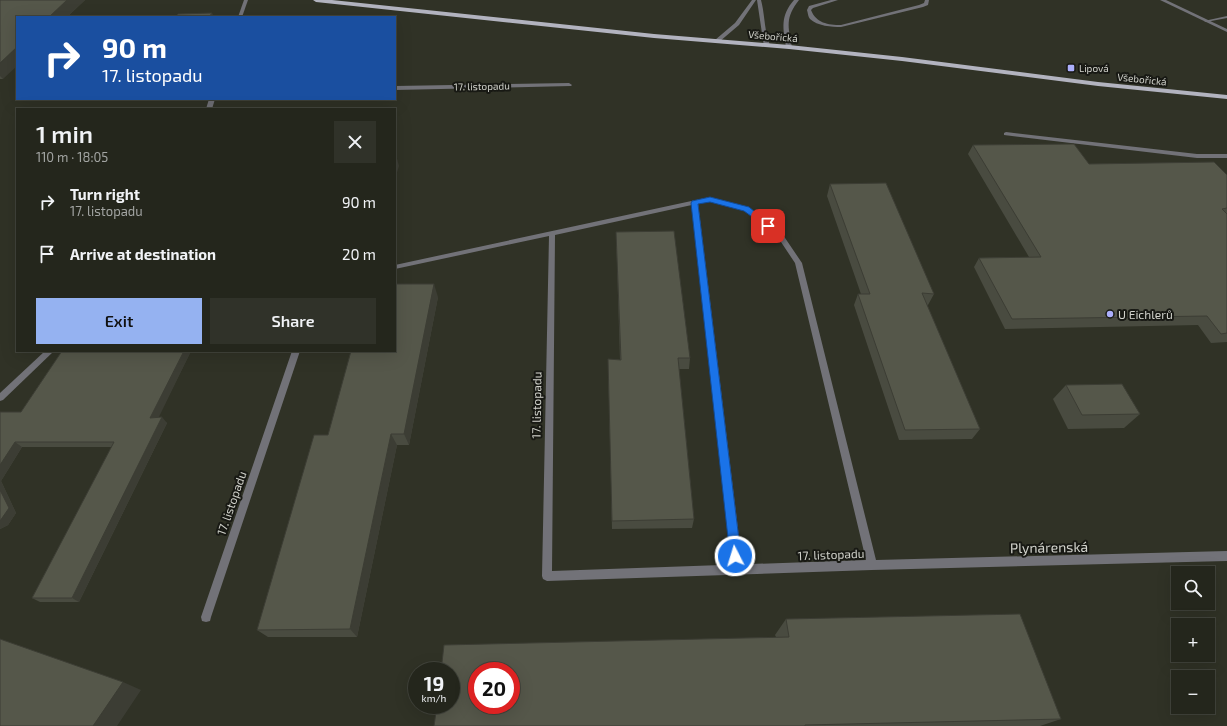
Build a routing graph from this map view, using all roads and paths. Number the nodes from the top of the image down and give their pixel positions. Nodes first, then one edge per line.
1 (246, 0) edge
2 (316, 0) edge
3 (754, 0) edge
4 (760, 0) edge
5 (797, 0) edge
6 (836, 0) edge
7 (927, 0) edge
8 (1162, 0) edge
9 (240, 16) edge
10 (1227, 17) edge
11 (1206, 21) junction
12 (1227, 31) edge
13 (717, 41) junction
14 (767, 45) junction
15 (789, 47) junction
16 (569, 85) dead end
17 (396, 88) edge
18 (1227, 97) edge
19 (1006, 134) dead end
20 (1227, 156) edge
21 (695, 203) junction
22 (552, 233) junction
23 (396, 268) edge
24 (49, 352) edge
25 (296, 352) edge
26 (0, 398) edge
27 (1227, 556) edge
28 (872, 565) junction
29 (736, 570) junction
30 (206, 617) dead end

1 - 9 street
2 - 13 main road, Všebořická
3 - 13 street
4 - 14 street
5 - 15 street
6 - 7 street
8 - 11 street
10 - 11 street
11 - 12 street
13 - 14 main road, Všebořická
14 - 15 main road, Všebořická
15 - 18 main road, Všebořická
16 - 17 street, 17. listopadu
19 - 20 street
21 - 22 street, 17. listopadu
21 - 28 street, 17. listopadu
21 - 29 street
22 - 23 street, 17. listopadu
22 - 29 street, 17. listopadu
24 - 26 street
25 - 30 street, 17. listopadu
27 - 28 street, Plynárenská
28 - 29 street, 17. listopadu

